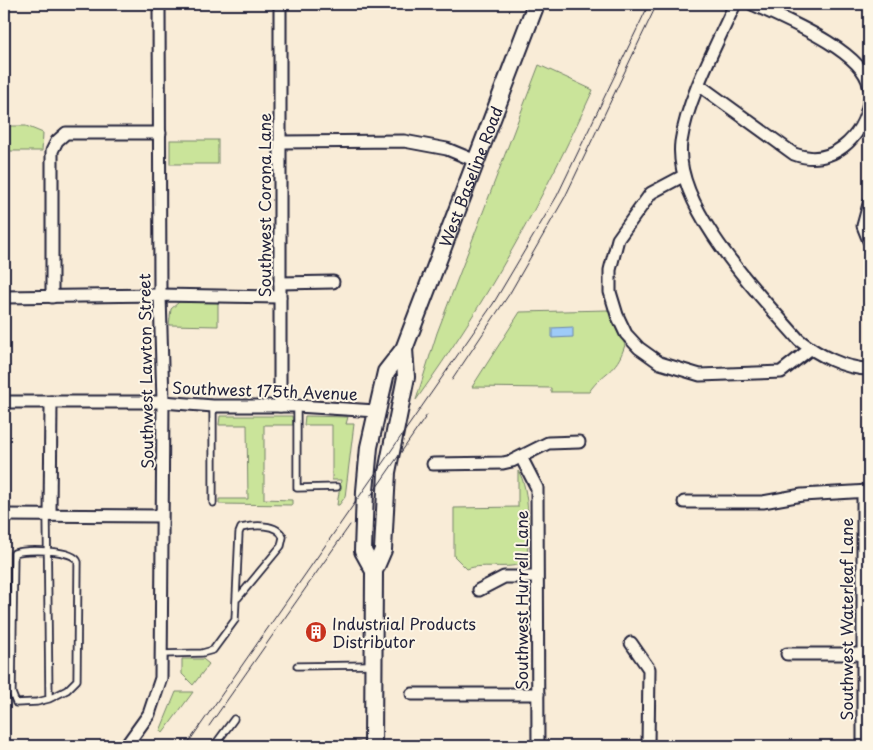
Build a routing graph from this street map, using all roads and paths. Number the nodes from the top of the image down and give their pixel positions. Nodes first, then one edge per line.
1 (159, 4) edge
2 (280, 4) edge
3 (536, 4) edge
4 (735, 4) edge
5 (752, 4) edge
6 (699, 85) junction
7 (869, 86) edge
8 (869, 102) edge
9 (160, 133) junction
10 (280, 142) junction
11 (476, 161) junction
12 (683, 176) junction
13 (869, 204) edge
14 (869, 241) edge
15 (333, 282) dead end
16 (280, 283) junction
17 (160, 295) junction
18 (4, 296) edge
19 (52, 296) junction
20 (280, 296) junction
21 (404, 349) junction
22 (810, 349) junction
23 (869, 369) edge
24 (4, 402) edge
25 (51, 402) junction
26 (163, 402) junction
27 (213, 406) junction
28 (280, 406) junction
29 (297, 406) junction
30 (376, 411) junction
31 (579, 442) dead end
32 (521, 457) junction
33 (433, 464) dead end
34 (337, 487) dead end
35 (866, 491) edge
36 (684, 502) dead end
37 (213, 503) dead end
38 (4, 515) edge
39 (49, 515) junction
40 (161, 516) junction
41 (47, 552) junction
42 (374, 571) junction
43 (536, 577) junction
44 (479, 590) dead end
45 (238, 598) junction
46 (4, 629) edge
47 (12, 629) junction
48 (631, 643) dead end
49 (161, 654) junction
50 (787, 654) dead end
51 (862, 654) junction
52 (374, 665) junction
53 (297, 666) dead end
54 (412, 694) dead end
55 (538, 694) junction
56 (49, 699) junction
57 (234, 719) dead end
58 (126, 746) edge
59 (214, 746) edge
60 (300, 746) edge
61 (328, 746) edge
62 (358, 746) edge
63 (373, 746) edge
64 (538, 746) edge
65 (648, 746) edge
66 (863, 746) edge

1 - 9 street, Southwest Lawton Street
2 - 10 street, Southwest Corona Lane
3 - 11 main road, West Baseline Road
4 - 6 street
5 - 7 street
6 - 8 street
6 - 12 street
9 - 17 street, Southwest Lawton Street
9 - 19 street
10 - 11 street
10 - 16 street, Southwest Corona Lane
11 - 21 main road, West Baseline Road
12 - 22 street
12 - 22 street
13 - 14 street
15 - 16 street
16 - 20 street, Southwest Corona Lane
17 - 19 street
17 - 20 street
17 - 26 street, Southwest Lawton Street
18 - 19 street
20 - 28 street, Southwest Corona Lane
21 - 30 main road, West Baseline Road
21 - 42 main road, West Baseline Road
22 - 23 street
24 - 25 street, Southwest 175th Avenue
25 - 26 street, Southwest 175th Avenue
25 - 39 street
26 - 27 street, Southwest 175th Avenue
26 - 40 street, Southwest Lawton Street
27 - 28 street, Southwest 175th Avenue
27 - 37 lane
28 - 29 street, Southwest 175th Avenue
29 - 30 street, Southwest 175th Avenue
29 - 34 lane
30 - 42 main road, West Baseline Road
31 - 32 street
32 - 33 street
32 - 43 street, Southwest Hurrell Lane
35 - 36 street
35 - 51 street, Southwest Waterleaf Lane
38 - 39 street
39 - 40 street
39 - 41 lane
40 - 49 street, Southwest Lawton Street
41 - 47 lane
41 - 56 lane
41 - 56 lane
42 - 52 main road, West Baseline Road
43 - 44 street
43 - 55 street, Southwest Hurrell Lane
45 - 45 lane
45 - 49 lane
46 - 47 lane
47 - 56 lane
48 - 65 street
49 - 58 street, Southwest Lawton Street
50 - 51 street
51 - 66 street, Southwest Waterleaf Lane
52 - 53 lane
52 - 63 main road, West Baseline Road
54 - 55 street
55 - 64 street, Southwest Hurrell Lane
57 - 59 lane
60 - 61 lane
61 - 62 lane

